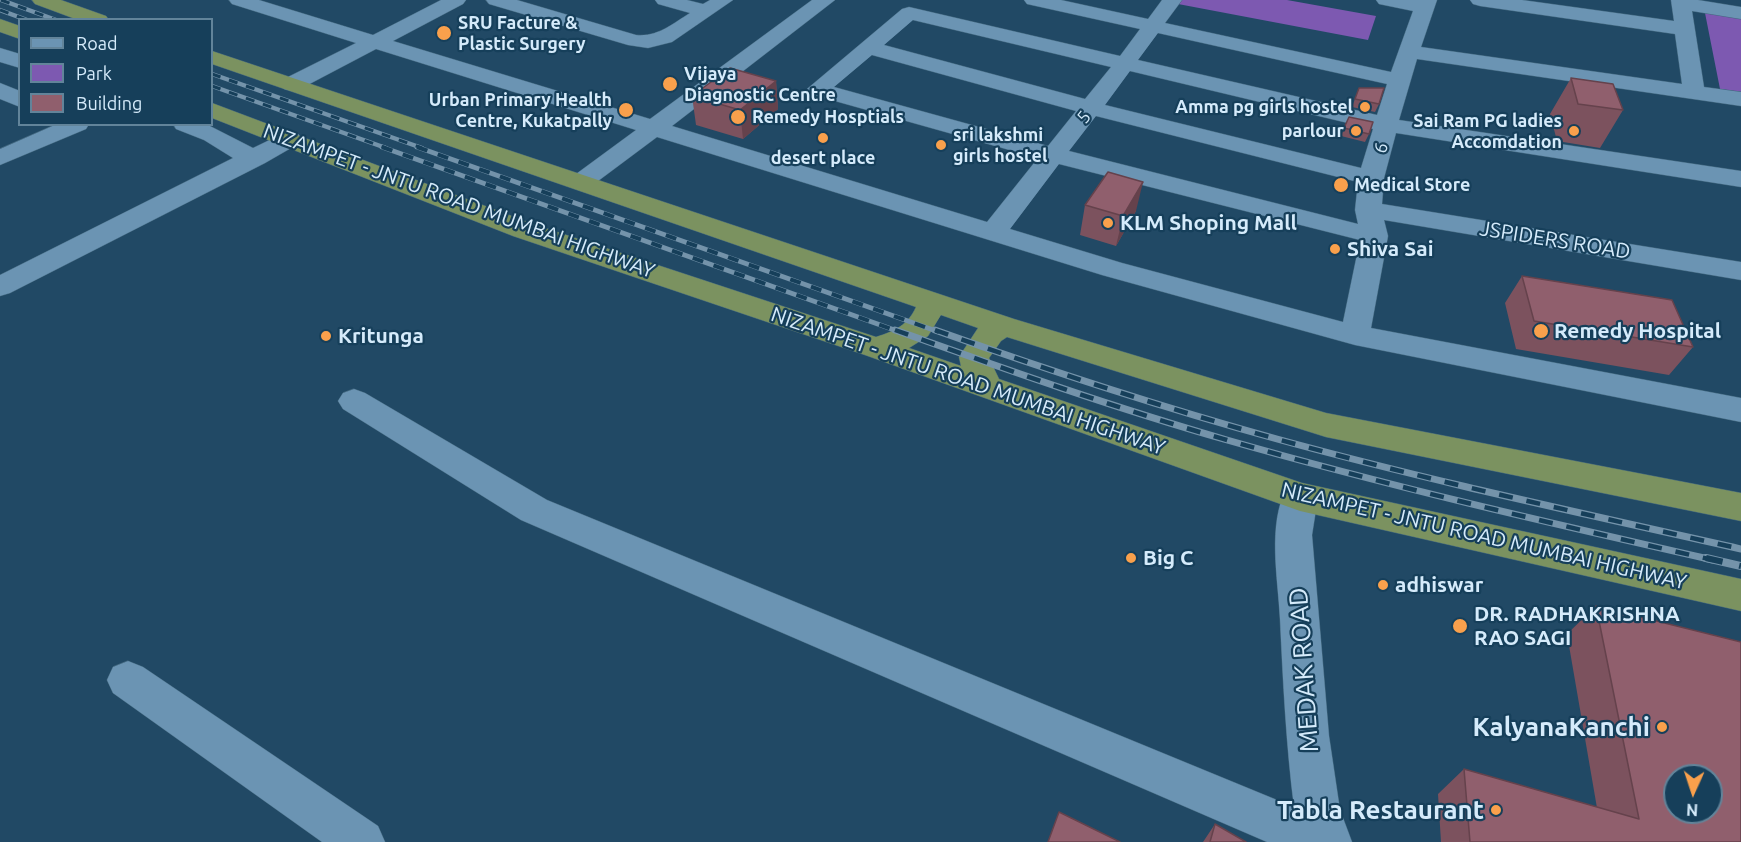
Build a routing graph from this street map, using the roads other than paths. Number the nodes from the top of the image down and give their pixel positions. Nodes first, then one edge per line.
1 (42, 0) edge
2 (239, 0) edge
3 (456, 0) edge
4 (496, 0) edge
5 (665, 0) edge
6 (825, 0) edge
7 (1034, 0) edge
8 (1172, 0) edge
9 (1386, 0) edge
10 (1427, 0) edge
11 (1480, 0) edge
12 (1681, 1) edge
13 (715, 5) edge
14 (1564, 6) edge
15 (916, 7) edge
16 (1741, 13) edge
17 (93, 18) edge
18 (0, 25) edge
19 (1151, 27) junction
20 (1685, 29) junction
21 (18, 32) edge
22 (374, 42) junction
23 (868, 47) junction
24 (1409, 52) junction
25 (0, 54) edge
26 (213, 57) edge
27 (18, 61) edge
28 (1124, 65) junction
29 (1399, 80) junction
30 (292, 84) junction
31 (0, 90) edge
32 (1694, 93) junction
33 (18, 99) edge
34 (1741, 99) edge
35 (1090, 108) junction
36 (213, 110) edge
37 (1388, 125) junction
38 (71, 126) edge
39 (189, 126) edge
40 (655, 127) junction
41 (290, 139) junction
42 (1054, 155) junction
43 (0, 158) edge
44 (256, 158) junction
45 (1371, 178) junction
46 (1741, 179) edge
47 (581, 182) junction
48 (1371, 223) junction
49 (993, 232) junction
50 (1741, 271) edge
51 (0, 288) edge
52 (932, 302) junction
53 (1003, 326) junction
54 (1354, 335) junction
55 (876, 348) junction
56 (987, 388) junction
57 (354, 401) dead end
58 (1741, 410) edge
59 (1300, 496) junction
60 (1741, 507) edge
61 (1741, 595) edge
62 (128, 680) dead end
63 (362, 842) edge
64 (1322, 842) edge
65 (1329, 842) edge

1 - 17 highway
2 - 22 street
3 - 22 street
4 - 13 street
5 - 13 street
6 - 40 street
7 - 19 street
8 - 19 street, 5
9 - 10 street
10 - 24 street, 6
11 - 14 street
12 - 16 street
12 - 20 street
14 - 20 street
15 - 23 street
15 - 28 street
18 - 21 highway
19 - 28 street, 5
19 - 29 street
20 - 32 street
22 - 30 street
22 - 40 street
23 - 35 street
23 - 42 street, JSPIDERS ROAD
24 - 29 street, 6
24 - 32 street
25 - 27 street
26 - 30 highway
28 - 35 street, 5
28 - 37 street
29 - 37 street, 6
30 - 47 highway
31 - 33 street
32 - 34 street
35 - 42 street, 5
35 - 45 street
36 - 41 highway, NIZAMPET - JNTU ROAD MUMBAI HIGHWAY
37 - 45 street, 6
37 - 46 street
38 - 43 street
39 - 44 street
40 - 47 street
40 - 49 street
41 - 44 street
41 - 55 highway, NIZAMPET - JNTU ROAD MUMBAI HIGHWAY
42 - 48 street, JSPIDERS ROAD
42 - 49 street, 5
44 - 51 street
45 - 48 street, 6
47 - 52 highway
48 - 50 street, JSPIDERS ROAD
48 - 54 street, 6
49 - 54 street
52 - 53 highway
52 - 55 highway
53 - 56 highway
53 - 60 highway
54 - 58 street
55 - 56 highway, NIZAMPET - JNTU ROAD MUMBAI HIGHWAY
56 - 59 highway, NIZAMPET - JNTU ROAD MUMBAI HIGHWAY
57 - 64 street
59 - 61 highway, NIZAMPET - JNTU ROAD MUMBAI HIGHWAY
59 - 65 street, MEDAK ROAD
62 - 63 street

